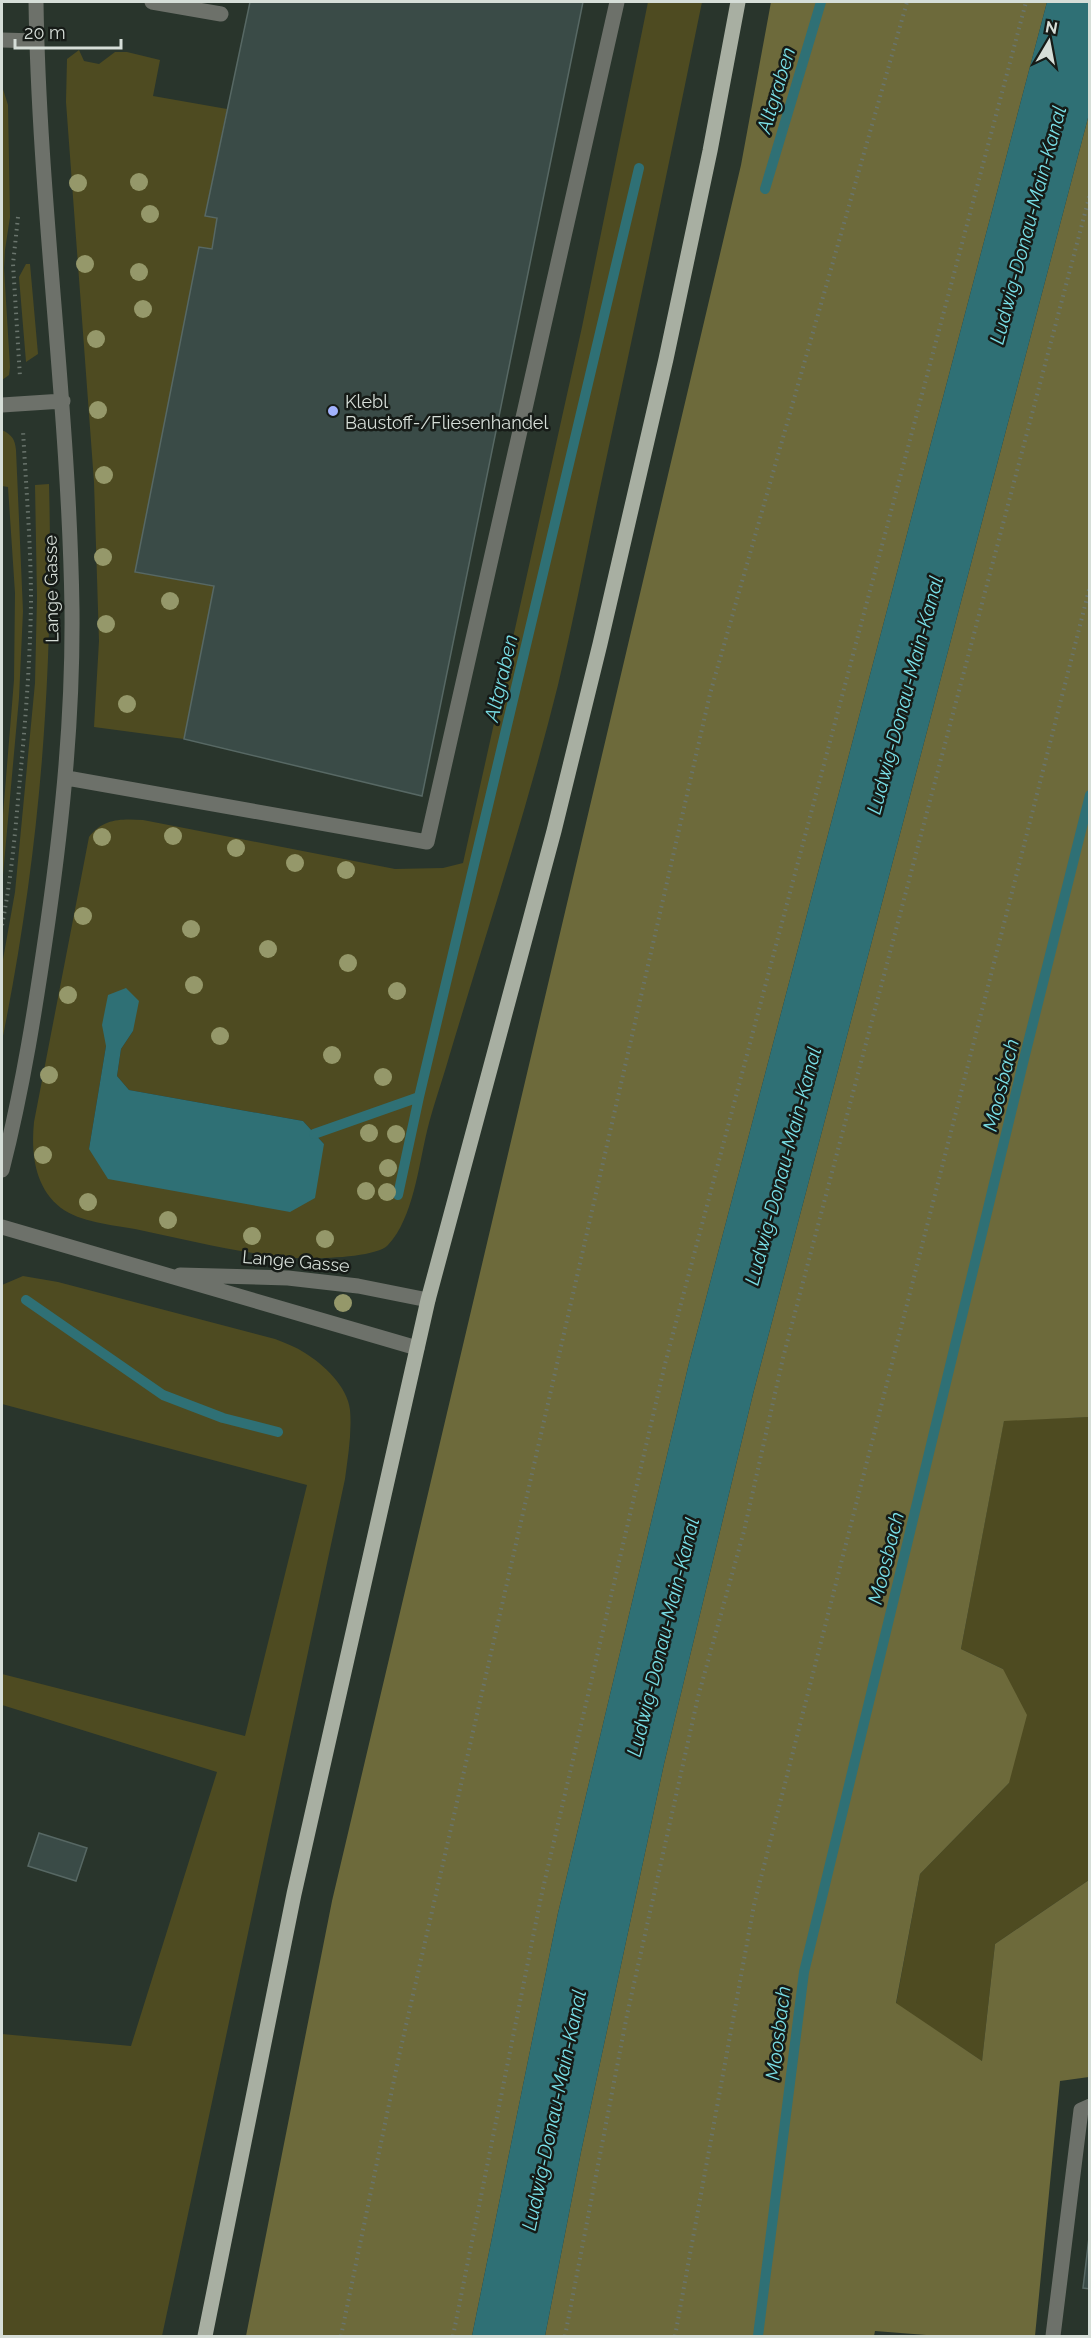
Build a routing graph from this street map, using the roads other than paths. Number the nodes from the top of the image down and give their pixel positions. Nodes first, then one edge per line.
1 (36, 2) edge
2 (152, 2) edge
3 (617, 2) edge
4 (738, 2) edge
5 (221, 14) dead end
6 (2, 40) edge
7 (36, 41) junction
8 (63, 401) junction
9 (2, 405) edge
10 (67, 778) junction
11 (2, 1170) edge
12 (2, 1227) edge
13 (159, 1274) junction
14 (428, 1300) junction
15 (417, 1348) junction
16 (1089, 2106) edge
17 (205, 2337) edge
18 (1053, 2337) edge

1 - 7 street, Lange Gasse
2 - 5 street
3 - 10 street
4 - 14 main road
6 - 7 street
7 - 8 street, Lange Gasse
8 - 9 street
8 - 10 street, Lange Gasse
10 - 11 street, Lange Gasse
12 - 13 street, Lange Gasse
13 - 14 street, Lange Gasse
13 - 15 street, Lange Gasse
14 - 15 main road
15 - 17 main road
16 - 18 street

